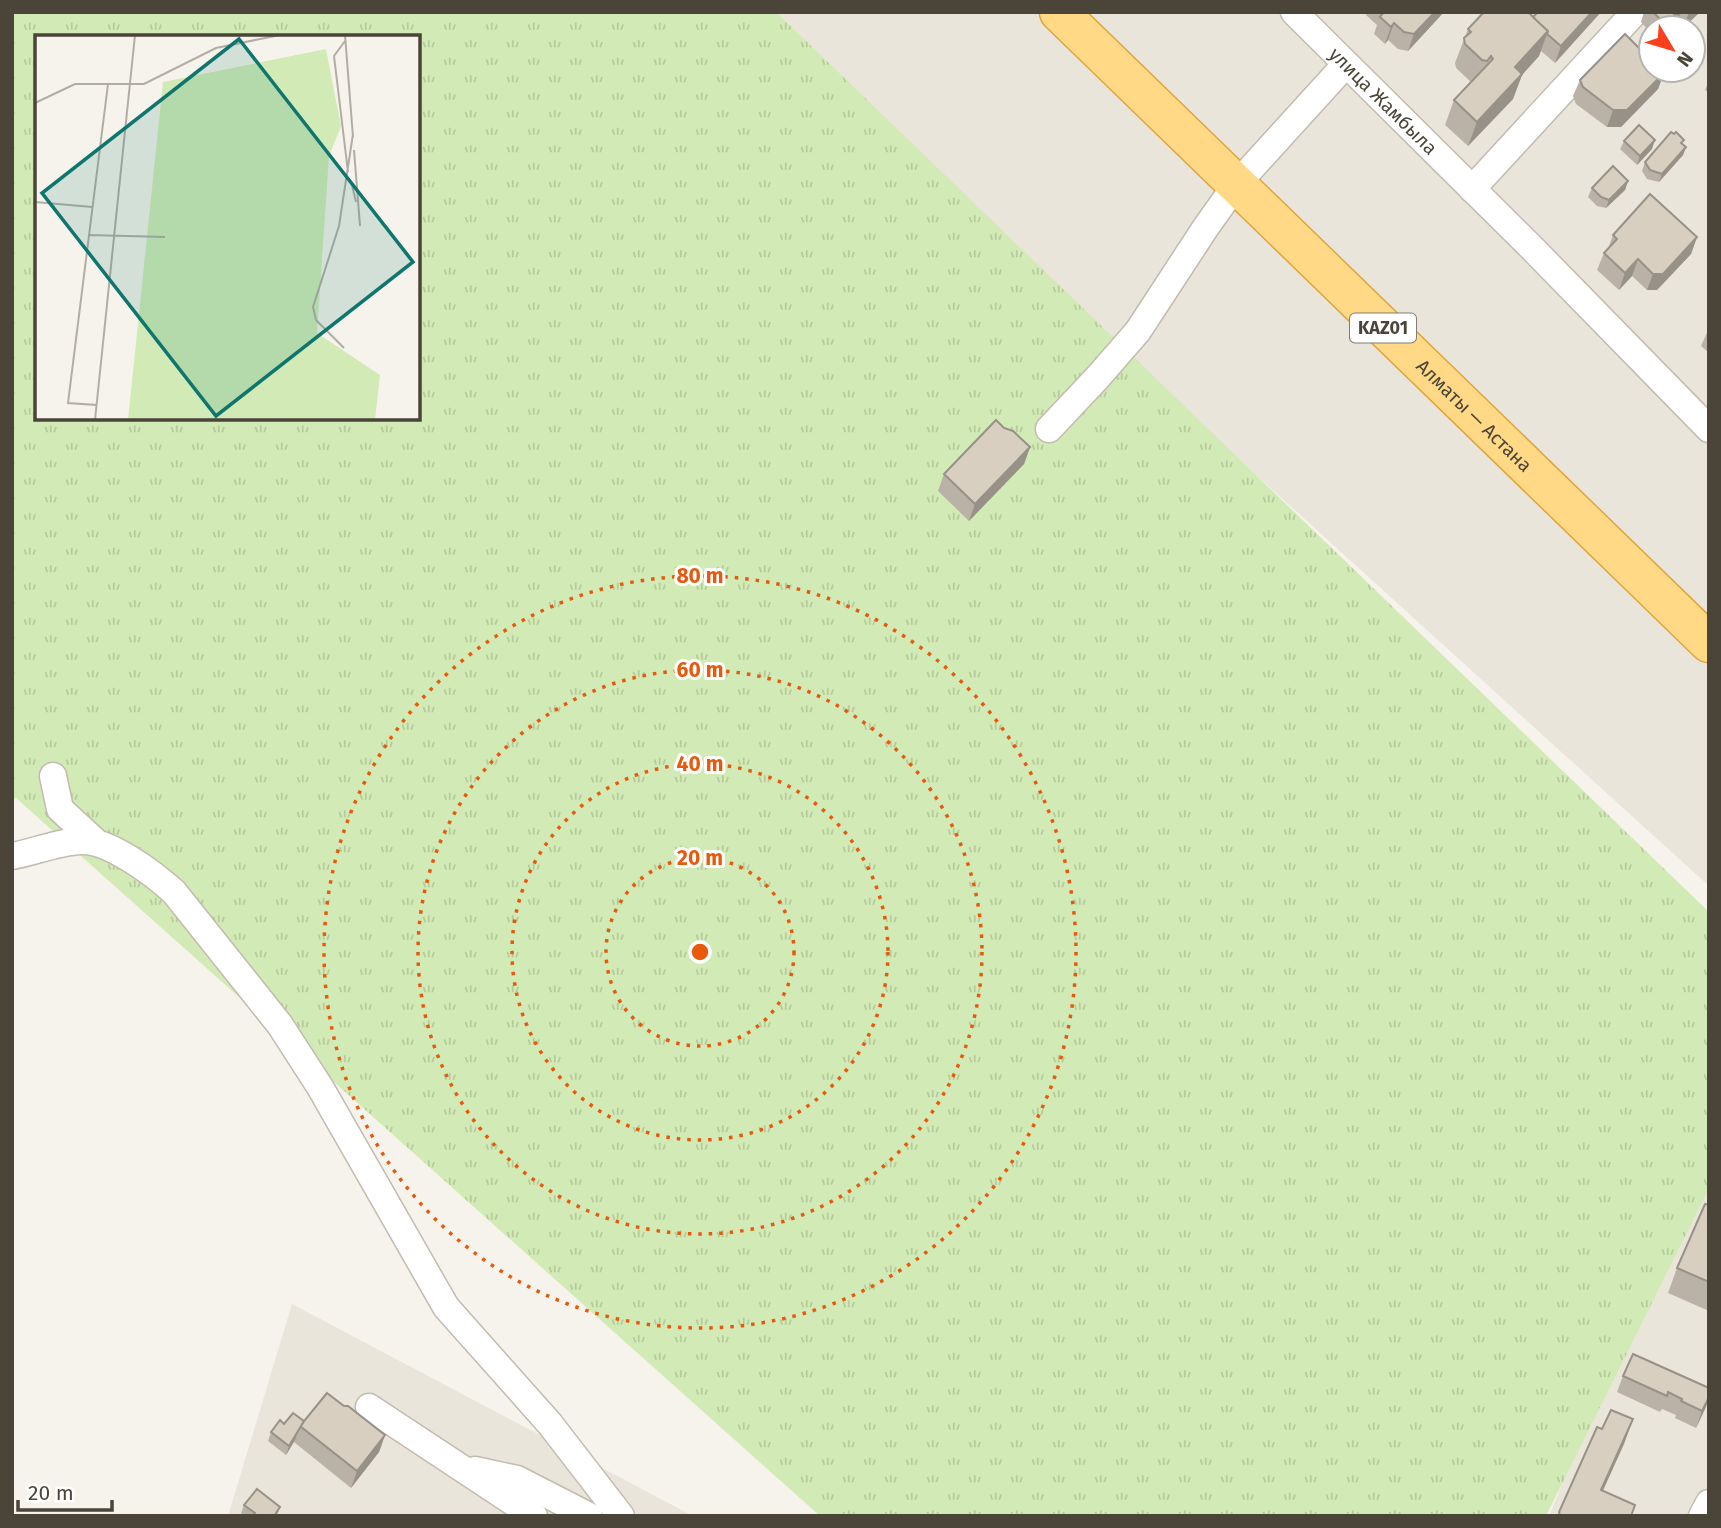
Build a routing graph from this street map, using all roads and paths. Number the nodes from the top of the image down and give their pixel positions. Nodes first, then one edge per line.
1 (1059, 12) edge
2 (1294, 12) edge
3 (1635, 12) edge
4 (1346, 64) junction
5 (1236, 185) junction
6 (1472, 189) junction
7 (1049, 429) dead end
8 (1709, 429) edge
9 (1709, 643) edge
10 (53, 776) dead end
11 (97, 843) junction
12 (12, 856) edge
13 (369, 1407) dead end
14 (462, 1468) junction
15 (1709, 1503) edge
16 (534, 1516) edge
17 (589, 1516) edge
18 (621, 1516) edge
19 (1702, 1516) edge

1 - 5 highway, Алматы — Астана / KАZ01
2 - 4 street, улица Жамбыла
3 - 6 street
4 - 5 street
4 - 6 street, улица Жамбыла
5 - 7 street
5 - 9 highway, Алматы — Астана / KАZ01
6 - 8 street, улица Жамбыла
10 - 11 street
11 - 12 street
11 - 18 street
13 - 14 street
14 - 16 street
14 - 17 street
15 - 19 street

